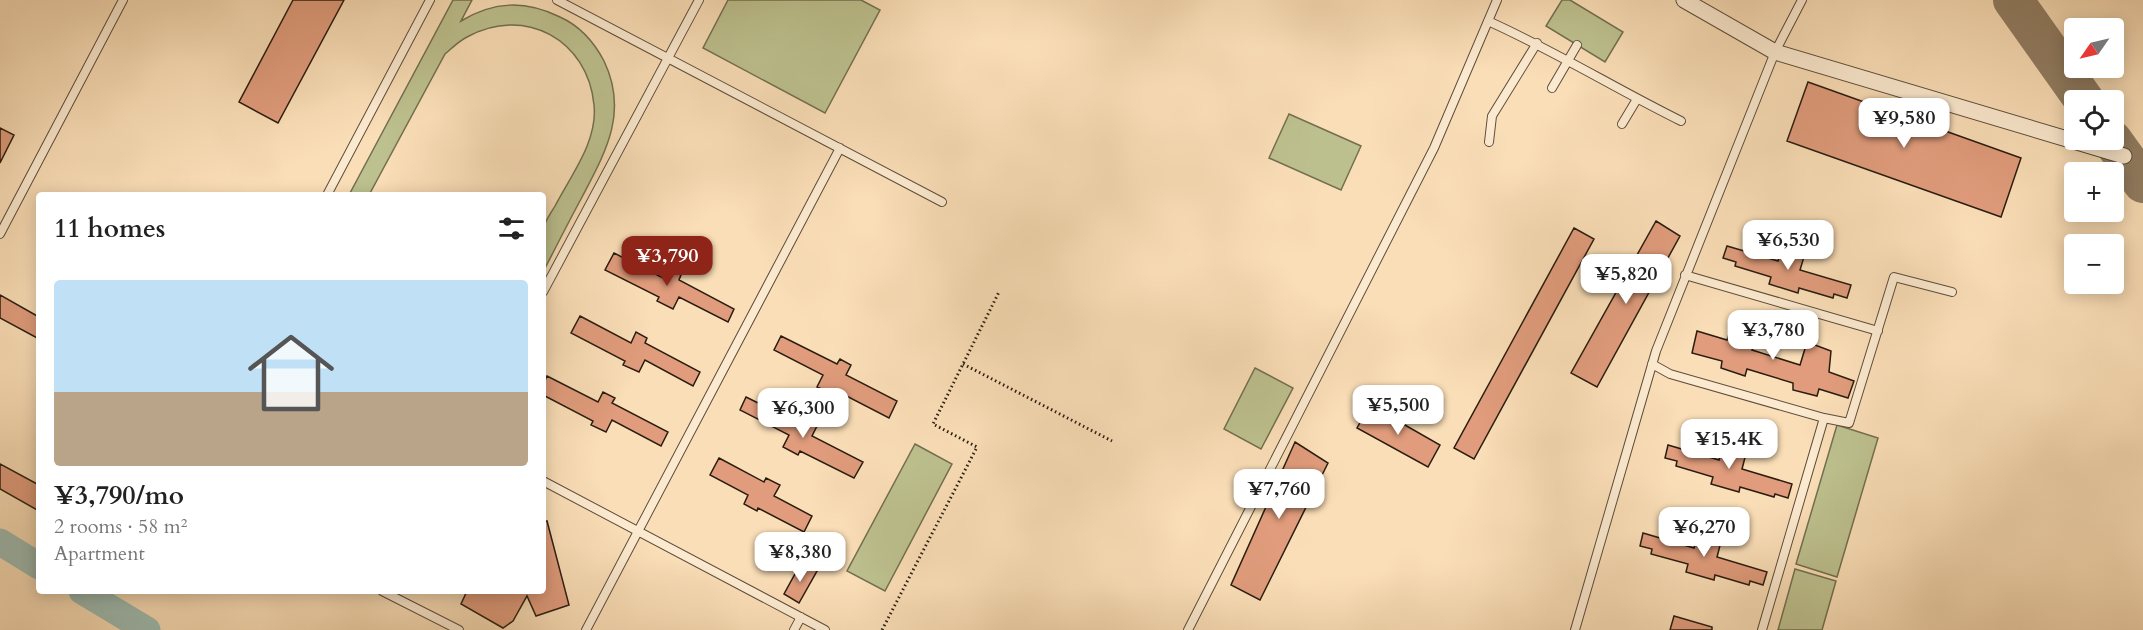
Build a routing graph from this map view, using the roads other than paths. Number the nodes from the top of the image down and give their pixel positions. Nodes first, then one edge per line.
1 (123, 0) edge
2 (430, 0) edge
3 (557, 0) edge
4 (699, 0) edge
5 (1497, 0) edge
6 (1684, 0) edge
7 (1802, 0) edge
8 (1488, 21) junction
9 (1537, 43) junction
10 (1577, 45) dead end
11 (1775, 52) junction
12 (668, 58) junction
13 (1568, 60) junction
14 (1552, 87) dead end
15 (1636, 99) junction
16 (1681, 122) dead end
17 (1622, 124) dead end
18 (1489, 142) dead end
19 (840, 148) junction
20 (2124, 156) dead end
21 (329, 192) edge
22 (942, 202) dead end
23 (0, 234) edge
24 (1685, 275) junction
25 (546, 286) edge
26 (1952, 292) dead end
27 (1878, 331) junction
28 (1653, 364) junction
29 (1824, 418) junction
30 (546, 483) edge
31 (638, 531) junction
32 (389, 594) edge
33 (801, 617) junction
34 (443, 621) junction
35 (438, 630) edge
36 (459, 630) edge
37 (586, 630) edge
38 (794, 630) edge
39 (825, 630) edge
40 (1188, 630) edge
41 (1575, 630) edge
42 (1762, 630) edge

1 - 23 lane
2 - 21 lane
3 - 12 lane
4 - 12 lane
5 - 8 lane
6 - 11 street
7 - 11 lane
8 - 9 lane
8 - 40 lane
9 - 13 lane
9 - 18 lane
10 - 13 lane
11 - 20 street
11 - 24 lane
12 - 19 lane
12 - 25 lane
13 - 14 lane
13 - 15 lane
15 - 16 lane
15 - 17 lane
19 - 22 lane
19 - 31 lane
24 - 27 lane
24 - 28 lane
26 - 27 lane
27 - 29 lane
28 - 29 lane
28 - 41 lane
29 - 42 lane
30 - 31 lane
31 - 33 lane
31 - 37 lane
32 - 34 lane
33 - 38 lane
33 - 39 lane
34 - 35 lane
34 - 36 lane

